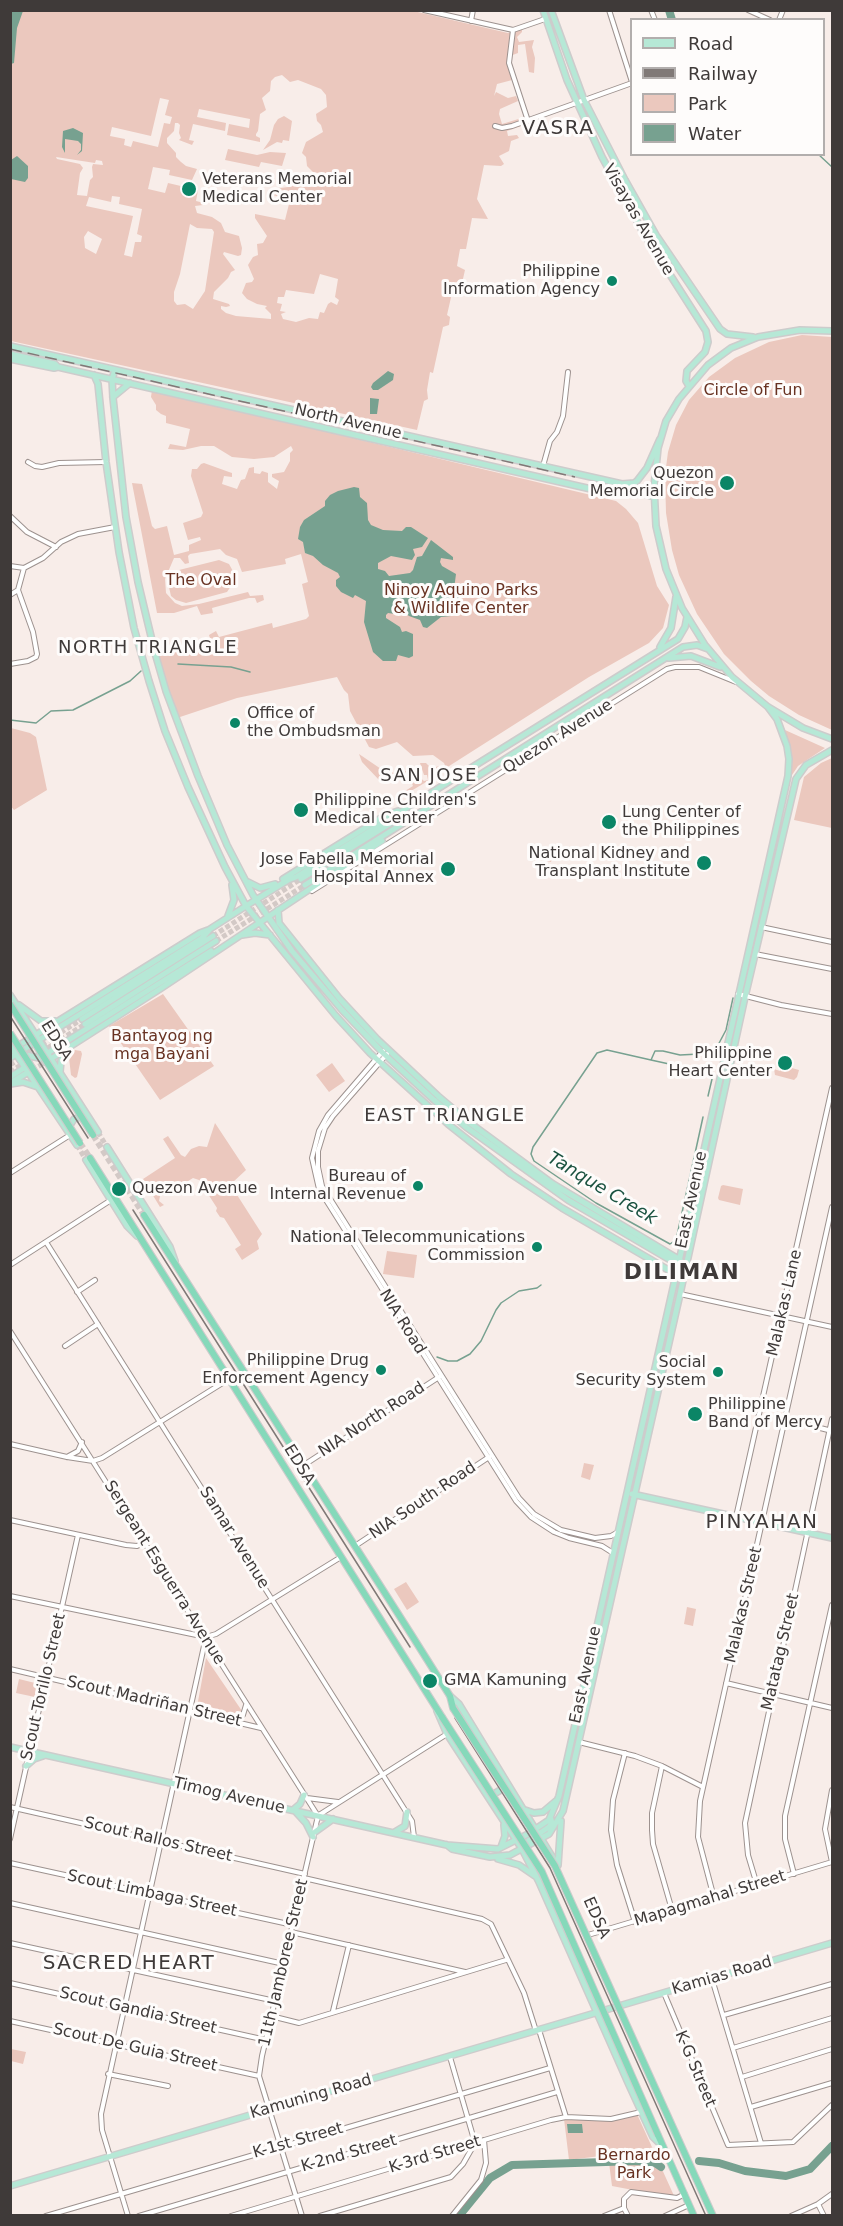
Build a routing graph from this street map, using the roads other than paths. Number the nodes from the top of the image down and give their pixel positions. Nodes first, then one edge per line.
1 (424, 10) edge
2 (473, 10) edge
3 (543, 10) edge
4 (551, 10) edge
5 (609, 10) edge
6 (748, 10) edge
7 (443, 13) edge
8 (766, 18) edge
9 (545, 19) junction
10 (471, 21) junction
11 (513, 30) junction
12 (630, 77) edge
13 (630, 84) edge
14 (581, 101) junction
15 (528, 121) junction
16 (495, 126) dead end
17 (676, 267) junction
18 (668, 272) junction
19 (681, 273) junction
20 (673, 278) junction
21 (832, 331) edge
22 (758, 337) junction
23 (10, 346) edge
24 (10, 357) edge
25 (105, 368) junction
26 (115, 370) junction
27 (568, 372) dead end
28 (94, 375) junction
29 (102, 377) junction
30 (112, 379) junction
31 (130, 383) junction
32 (689, 387) junction
33 (99, 397) junction
34 (113, 398) junction
35 (660, 439) junction
36 (28, 462) dead end
37 (106, 462) junction
38 (543, 466) junction
39 (594, 478) junction
40 (591, 489) junction
41 (123, 494) junction
42 (110, 496) junction
43 (654, 497) junction
44 (10, 516) edge
45 (115, 527) junction
46 (56, 547) junction
47 (10, 566) edge
48 (24, 568) junction
49 (18, 590) junction
50 (10, 595) edge
51 (676, 596) junction
52 (687, 617) junction
53 (678, 639) junction
54 (683, 647) junction
55 (708, 649) junction
56 (657, 651) junction
57 (659, 662) junction
58 (10, 664) edge
59 (724, 668) junction
60 (739, 683) junction
61 (768, 707) junction
62 (832, 739) edge
63 (832, 750) edge
64 (408, 807) junction
65 (427, 818) junction
66 (405, 824) junction
67 (405, 832) junction
68 (227, 843) junction
69 (216, 849) junction
70 (294, 872) junction
71 (243, 876) junction
72 (232, 880) junction
73 (288, 880) junction
74 (256, 900) junction
75 (292, 901) junction
76 (246, 906) junction
77 (278, 910) junction
78 (268, 917) junction
79 (227, 919) junction
80 (260, 922) junction
81 (761, 927) junction
82 (210, 930) junction
83 (270, 935) junction
84 (237, 937) junction
85 (214, 939) tunnel mouth
86 (832, 942) edge
87 (226, 944) junction
88 (758, 955) junction
89 (832, 969) edge
90 (738, 994) junction
91 (10, 995) edge
92 (744, 997) junction
93 (13, 1003) edge
94 (832, 1014) edge
95 (60, 1020) junction
96 (84, 1022) tunnel mouth
97 (10, 1033) edge
98 (38, 1037) junction
99 (10, 1038) edge
100 (67, 1048) junction
101 (14, 1051) edge
102 (386, 1051) junction
103 (47, 1058) junction
104 (378, 1060) junction
105 (28, 1069) junction
106 (60, 1074) junction
107 (10, 1077) edge
108 (10, 1083) edge
109 (38, 1088) junction
110 (832, 1088) edge
111 (84, 1112) junction
112 (88, 1118) junction
113 (69, 1133) junction
114 (95, 1133) joint
115 (78, 1144) joint
116 (107, 1147) tunnel mouth
117 (88, 1159) joint
118 (10, 1173) edge
119 (111, 1200) junction
120 (832, 1207) edge
121 (144, 1215) tunnel mouth
122 (598, 1218) junction
123 (593, 1226) junction
124 (141, 1239) junction
125 (46, 1242) junction
126 (175, 1262) junction
127 (679, 1262) junction
128 (10, 1264) edge
129 (686, 1266) junction
130 (676, 1274) junction
131 (684, 1278) junction
132 (95, 1280) dead end
133 (77, 1292) junction
134 (680, 1294) junction
135 (782, 1317) junction
136 (807, 1323) junction
137 (98, 1324) junction
138 (832, 1327) edge
139 (10, 1331) edge
140 (65, 1346) dead end
141 (440, 1377) junction
142 (229, 1380) junction
143 (785, 1419) junction
144 (832, 1419) edge
145 (160, 1422) junction
146 (831, 1430) edge
147 (82, 1442) junction
148 (10, 1444) edge
149 (489, 1456) junction
150 (67, 1457) junction
151 (93, 1461) junction
152 (303, 1466) junction
153 (627, 1492) junction
154 (635, 1494) junction
155 (736, 1517) junction
156 (10, 1520) edge
157 (762, 1523) junction
158 (618, 1532) junction
159 (808, 1533) junction
160 (78, 1535) junction
161 (832, 1538) edge
162 (145, 1542) junction
163 (354, 1546) junction
164 (613, 1553) junction
165 (341, 1557) junction
166 (10, 1596) edge
167 (271, 1598) junction
168 (832, 1605) edge
169 (63, 1607) junction
170 (206, 1637) junction
171 (10, 1669) edge
172 (47, 1677) junction
173 (726, 1683) junction
174 (772, 1694) junction
175 (450, 1696) junction
176 (810, 1703) junction
177 (246, 1704) junction
178 (435, 1705) junction
179 (832, 1708) edge
180 (190, 1710) junction
181 (236, 1721) junction
182 (261, 1728) junction
183 (447, 1734) junction
184 (579, 1742) junction
185 (10, 1747) edge
186 (30, 1751) junction
187 (625, 1753) junction
188 (48, 1755) junction
189 (26, 1766) junction
190 (662, 1766) junction
191 (383, 1774) junction
192 (174, 1784) junction
193 (508, 1785) junction
194 (703, 1787) junction
195 (832, 1790) edge
196 (305, 1796) junction
197 (559, 1796) junction
198 (488, 1798) junction
199 (340, 1802) junction
200 (10, 1807) edge
201 (17, 1808) junction
202 (524, 1809) junction
203 (294, 1811) junction
204 (407, 1812) junction
205 (318, 1816) junction
206 (561, 1816) junction
207 (333, 1819) junction
208 (503, 1821) junction
209 (394, 1833) junction
210 (314, 1834) junction
211 (539, 1834) junction
212 (414, 1837) junction
213 (10, 1839) edge
214 (161, 1841) junction
215 (516, 1841) junction
216 (447, 1845) junction
217 (500, 1848) junction
218 (522, 1849) junction
219 (490, 1857) junction
220 (832, 1862) edge
221 (10, 1863) edge
222 (558, 1867) junction
223 (794, 1874) junction
224 (304, 1876) junction
225 (539, 1882) junction
226 (757, 1885) junction
227 (149, 1894) junction
228 (714, 1898) junction
229 (10, 1903) edge
230 (672, 1910) junction
231 (634, 1922) junction
232 (293, 1926) junction
233 (141, 1932) junction
234 (291, 1932) junction
235 (588, 1935) junction
236 (10, 1943) edge
237 (832, 1943) edge
238 (349, 1945) junction
239 (507, 1960) junction
240 (284, 1964) junction
241 (132, 1970) junction
242 (465, 1972) junction
243 (712, 1979) junction
244 (10, 1983) edge
245 (832, 1983) edge
246 (664, 1993) junction
247 (275, 2001) junction
248 (621, 2006) junction
249 (124, 2008) junction
250 (612, 2009) joint
251 (333, 2012) junction
252 (597, 2013) junction
253 (724, 2015) junction
254 (272, 2016) junction
255 (832, 2018) edge
256 (10, 2021) edge
257 (538, 2031) junction
258 (266, 2040) junction
259 (115, 2044) junction
260 (734, 2048) junction
261 (832, 2049) edge
262 (450, 2057) junction
263 (550, 2068) junction
264 (108, 2074) junction
265 (259, 2076) junction
266 (742, 2077) junction
267 (832, 2083) edge
268 (168, 2086) dead end
269 (557, 2092) junction
270 (461, 2094) junction
271 (832, 2105) edge
272 (751, 2107) junction
273 (270, 2110) junction
274 (641, 2112) junction
275 (566, 2117) junction
276 (468, 2119) junction
277 (484, 2140) junction
278 (475, 2143) junction
279 (761, 2143) junction
280 (281, 2146) junction
281 (665, 2149) junction
282 (110, 2156) junction
283 (691, 2166) junction
284 (288, 2172) junction
285 (10, 2186) edge
286 (121, 2193) junction
287 (685, 2194) junction
288 (832, 2194) edge
289 (296, 2196) junction
290 (818, 2204) junction
291 (689, 2205) junction
292 (624, 2208) junction
293 (605, 2215) edge
294 (46, 2216) edge
295 (128, 2216) edge
296 (140, 2216) edge
297 (231, 2216) edge
298 (302, 2216) edge
299 (320, 2216) edge
300 (452, 2216) edge
301 (628, 2216) edge
302 (665, 2216) edge
303 (694, 2216) edge
304 (713, 2216) edge
305 (791, 2216) edge
306 (824, 2216) edge

1 - 7 street
2 - 10 street
3 - 9 main road, Visayas Avenue
4 - 14 main road, Visayas Avenue
5 - 12 street
6 - 8 street
7 - 10 street
9 - 11 street
9 - 14 main road, Visayas Avenue
10 - 11 street
11 - 15 street
13 - 14 street
14 - 15 street
14 - 17 main road, Visayas Avenue
14 - 18 main road, Visayas Avenue
15 - 16 street
17 - 18 main road
17 - 19 main road, Visayas Avenue
18 - 20 main road, Visayas Avenue
19 - 20 main road
19 - 22 main road, Visayas Avenue
20 - 32 main road, Visayas Avenue
21 - 22 main road
22 - 32 main road
23 - 25 main road, North Avenue
24 - 28 main road, North Avenue
25 - 26 main road, North Avenue
25 - 29 main road
26 - 30 main road
26 - 38 main road, North Avenue
27 - 38 street
28 - 29 main road, North Avenue
28 - 33 main road
29 - 30 main road, North Avenue
29 - 33 main road
30 - 31 main road, North Avenue
30 - 34 main road
31 - 34 main road
31 - 40 main road, North Avenue
32 - 35 main road
33 - 37 main road
34 - 41 main road
35 - 39 main road, North Avenue
35 - 43 main road
36 - 37 street
37 - 42 main road
38 - 39 main road, North Avenue
39 - 40 main road
40 - 43 main road, North Avenue
41 - 42 main road
41 - 68 main road
42 - 45 main road
43 - 51 main road
44 - 46 street
45 - 46 street
45 - 69 main road
46 - 48 street
47 - 48 street
48 - 49 street
49 - 50 street
49 - 58 street
51 - 52 main road
51 - 56 main road, Quezon Avenue
52 - 53 main road
52 - 55 main road
53 - 54 main road
53 - 56 main road, Quezon Avenue
54 - 55 main road
54 - 57 main road, Quezon Avenue
55 - 59 main road
56 - 64 main road, Quezon Avenue
57 - 59 main road, Quezon Avenue
57 - 66 main road, Quezon Avenue
59 - 60 main road
60 - 61 main road
60 - 65 street, Quezon Avenue
61 - 62 main road
61 - 90 main road, East Avenue
63 - 81 main road, East Avenue
64 - 66 main road, Quezon Avenue
64 - 70 main road, Quezon Avenue
64 - 73 main road, Quezon Avenue
65 - 66 main road
65 - 67 street, Quezon Avenue
66 - 67 main road
66 - 75 main road, Quezon Avenue
67 - 75 street, Quezon Avenue
68 - 69 main road
68 - 71 main road
69 - 72 main road
70 - 71 main road
70 - 73 main road, Quezon Avenue
71 - 74 main road
72 - 76 main road
72 - 79 main road
73 - 74 main road, Quezon Avenue
74 - 76 main road, Quezon Avenue
74 - 78 main road
75 - 77 main road, Quezon Avenue
76 - 79 main road, Quezon Avenue
76 - 80 main road
77 - 78 main road, Quezon Avenue
77 - 102 main road
78 - 80 main road, Quezon Avenue
78 - 102 main road
79 - 82 main road, Quezon Avenue
80 - 83 main road
80 - 84 main road, Quezon Avenue
81 - 86 street
81 - 88 main road, East Avenue
82 - 95 main road, Quezon Avenue
82 - 98 main road, Quezon Avenue
83 - 84 main road
83 - 104 main road
84 - 87 main road, Quezon Avenue
85 - 96 main road
87 - 100 main road, Quezon Avenue
87 - 103 main road, Quezon Avenue
88 - 89 street
88 - 92 main road, East Avenue
90 - 92 street
90 - 127 main road, East Avenue
91 - 93 main road, EDSA
92 - 94 street
92 - 129 main road, East Avenue
93 - 95 main road
93 - 98 main road, EDSA
93 - 114 highway, EDSA, bridge
95 - 98 main road, Quezon Avenue
97 - 115 highway, EDSA, bridge
98 - 101 main road, Quezon Avenue
98 - 103 main road, EDSA
99 - 101 main road, EDSA
100 - 103 main road, Quezon Avenue
100 - 106 main road
101 - 103 main road
101 - 105 main road, EDSA
102 - 104 street, NIA Road
102 - 122 main road
102 - 127 main road
103 - 106 main road, EDSA
103 - 111 main road
104 - 123 main road
104 - 141 street, NIA Road
105 - 107 main road
105 - 108 main road
105 - 109 main road, EDSA
106 - 111 main road, EDSA
108 - 109 main road
109 - 113 main road, EDSA
110 - 135 street, Malakas Lane
111 - 112 main road, EDSA
112 - 113 main road
112 - 114 main road, EDSA
113 - 115 main road, EDSA
113 - 118 street
116 - 126 main road, EDSA
117 - 119 main road, EDSA
117 - 124 highway, EDSA
119 - 124 main road, EDSA
119 - 125 street
120 - 136 street, Malakas Street
121 - 126 highway, EDSA
122 - 123 main road
122 - 127 main road
123 - 130 main road
124 - 142 highway, EDSA
125 - 128 street
125 - 133 street, Samar Avenue
126 - 152 highway, EDSA
127 - 129 main road
127 - 130 main road, East Avenue
129 - 131 main road, East Avenue
130 - 131 main road
130 - 153 main road, East Avenue
131 - 134 main road, East Avenue
132 - 133 street
133 - 137 street, Samar Avenue
134 - 135 street
134 - 154 main road, East Avenue
135 - 136 street
135 - 155 street, Malakas Lane
136 - 138 street
136 - 143 street, Malakas Street
137 - 140 street
137 - 145 street, Samar Avenue
139 - 147 street, Sergeant Esguerra Avenue
141 - 149 street, NIA Road
141 - 152 street, NIA North Road
142 - 145 street
142 - 165 highway, EDSA
143 - 146 street
143 - 157 street, Malakas Street
144 - 146 street, Matatag Street
145 - 151 street
145 - 167 street, Samar Avenue
146 - 159 street, Matatag Street
147 - 150 street
147 - 151 street, Sergeant Esguerra Avenue
148 - 150 street
149 - 158 street, NIA Road
149 - 163 street, NIA South Road
149 - 164 street, NIA Road
150 - 151 street
151 - 162 street, Sergeant Esguerra Avenue
152 - 163 highway, EDSA
153 - 154 main road
153 - 158 main road, East Avenue
154 - 155 main road
154 - 184 main road, East Avenue
155 - 157 main road
156 - 160 street
157 - 159 main road
157 - 173 street, Malakas Street
158 - 164 main road, East Avenue
159 - 161 main road
159 - 174 street, Matatag Street
160 - 162 street
160 - 169 street, Scout Torillo Street
162 - 170 street, Sergeant Esguerra Avenue
163 - 175 highway, EDSA
164 - 197 main road, East Avenue
165 - 167 street
165 - 178 highway, EDSA
166 - 169 street
167 - 170 street
167 - 191 street, Samar Avenue
168 - 176 street
169 - 170 street
169 - 172 street, Scout Torillo Street
170 - 177 street, Sergeant Esguerra Avenue
170 - 180 street
171 - 172 street, Scout Madriñan Street
172 - 180 street, Scout Madriñan Street
172 - 186 street, Scout Torillo Street
173 - 174 street
173 - 194 street, Malakas Street
174 - 176 street
174 - 226 street, Matatag Street
175 - 193 main road, EDSA
175 - 283 highway, EDSA, bridge
176 - 179 street
176 - 223 street
177 - 181 street
177 - 182 street, Sergeant Esguerra Avenue
178 - 183 main road, EDSA
178 - 281 highway, EDSA, bridge
180 - 181 street, Scout Madriñan Street
180 - 192 street
181 - 182 street, Scout Madriñan Street
182 - 196 street, Sergeant Esguerra Avenue
183 - 191 street
183 - 198 main road, EDSA
184 - 187 street
184 - 206 main road, East Avenue
185 - 186 main road, Timog Avenue
186 - 188 main road, Timog Avenue
186 - 189 street, Scout Torillo Street
187 - 190 street
187 - 231 street
188 - 189 main road
188 - 192 main road, Timog Avenue
189 - 201 street, Scout Torillo Street
190 - 194 street
190 - 230 street
191 - 199 street
191 - 204 street, Samar Avenue
192 - 203 main road, Timog Avenue
192 - 214 street
193 - 198 main road
193 - 202 main road, EDSA
194 - 228 street, Malakas Street
195 - 220 street
196 - 199 street
196 - 203 main road
196 - 205 street, Sergeant Esguerra Avenue
197 - 202 main road
197 - 211 main road, East Avenue
198 - 208 main road, EDSA
199 - 205 street
200 - 201 street, Scout Rallos Street
201 - 213 street, Scout Torillo Street
201 - 214 street, Scout Rallos Street
202 - 211 main road, EDSA
203 - 205 main road, Timog Avenue
203 - 210 main road
204 - 209 main road
204 - 212 street, Samar Avenue
205 - 207 main road, Timog Avenue
205 - 210 street, 11th Jamboree Street
206 - 211 main road, East Avenue
206 - 222 main road
207 - 209 main road, Timog Avenue
207 - 210 main road
208 - 215 main road, EDSA
208 - 217 main road
209 - 212 main road, Timog Avenue
210 - 224 street, 11th Jamboree Street
211 - 215 main road, Timog Avenue
211 - 218 main road, Timog Avenue
211 - 222 main road, EDSA
212 - 216 main road, Timog Avenue
214 - 224 street, Scout Rallos Street
214 - 227 street
215 - 217 main road, Timog Avenue
215 - 218 main road, EDSA
216 - 217 main road, Timog Avenue
216 - 219 main road, Timog Avenue
218 - 219 main road, Timog Avenue
218 - 225 main road, EDSA
219 - 225 main road
220 - 223 street, Mapagmahal Street
221 - 227 street, Scout Limbaga Street
222 - 235 main road, EDSA
223 - 226 street, Mapagmahal Street
224 - 232 street, 11th Jamboree Street
224 - 239 street, Scout Rallos Street
225 - 252 main road, EDSA
226 - 228 street, Mapagmahal Street
227 - 232 street, Scout Limbaga Street
227 - 233 street
228 - 230 street, Mapagmahal Street
229 - 233 street
230 - 231 street, Mapagmahal Street
231 - 235 street, Mapagmahal Street
232 - 234 street, 11th Jamboree Street
233 - 240 street
233 - 241 street
234 - 238 street
234 - 240 street, 11th Jamboree Street
235 - 248 main road, EDSA
236 - 241 street
237 - 243 main road, Kamias Road
238 - 242 street
238 - 251 street
239 - 242 street
239 - 257 street, Scout Rallos Street
240 - 247 street, 11th Jamboree Street
241 - 247 street
241 - 249 street
242 - 251 street
243 - 246 main road, Kamias Road
243 - 253 street
244 - 249 street, Scout Gandia Street
245 - 253 street
246 - 248 main road, Kamias Road
246 - 279 street, K-G Street
247 - 254 street, 11th Jamboree Street
248 - 250 main road, Kamias Road
248 - 283 main road, EDSA
249 - 258 street, Scout Gandia Street
249 - 259 street
250 - 252 main road, Kamuning Road
251 - 254 street
252 - 257 main road, Kamuning Road
252 - 274 main road, EDSA
253 - 260 street
254 - 258 street, 11th Jamboree Street
255 - 260 street
256 - 259 street, Scout De Guia Street
257 - 262 main road, Kamuning Road
257 - 263 street, Scout Rallos Street
258 - 265 street, 11th Jamboree Street
259 - 264 street
259 - 265 street, Scout De Guia Street
260 - 266 street
261 - 266 street
262 - 270 street
262 - 273 main road, Kamuning Road
263 - 269 street, Scout Rallos Street
263 - 270 street, K-1st Street
264 - 268 street
264 - 282 street
265 - 273 street, 11th Jamboree Street
266 - 272 street
267 - 272 street
269 - 275 street, Scout Rallos Street
269 - 276 street, K-2nd Street
270 - 276 street
270 - 280 street, K-1st Street
271 - 279 street
272 - 279 street
273 - 280 street, 11th Jamboree Street
273 - 282 main road, Kamuning Road
274 - 275 street, K-3rd Street
274 - 281 main road, EDSA
275 - 277 street, K-3rd Street
276 - 278 street
276 - 284 street, K-2nd Street
277 - 278 street, K-3rd Street
277 - 300 street
278 - 289 street, K-3rd Street
278 - 299 street
280 - 284 street, 11th Jamboree Street
280 - 286 street, K-1st Street
281 - 287 highway, EDSA
282 - 285 main road, Kamuning Road
282 - 286 street
283 - 304 highway, EDSA
284 - 289 street, 11th Jamboree Street
284 - 296 street, K-2nd Street
286 - 294 street, K-1st Street
286 - 295 street
287 - 291 highway, EDSA
287 - 292 street
288 - 290 street
289 - 297 street, K-3rd Street
289 - 298 street, 11th Jamboree Street
290 - 305 street
290 - 306 street
291 - 302 street
291 - 303 highway, EDSA
292 - 293 street
292 - 301 street

